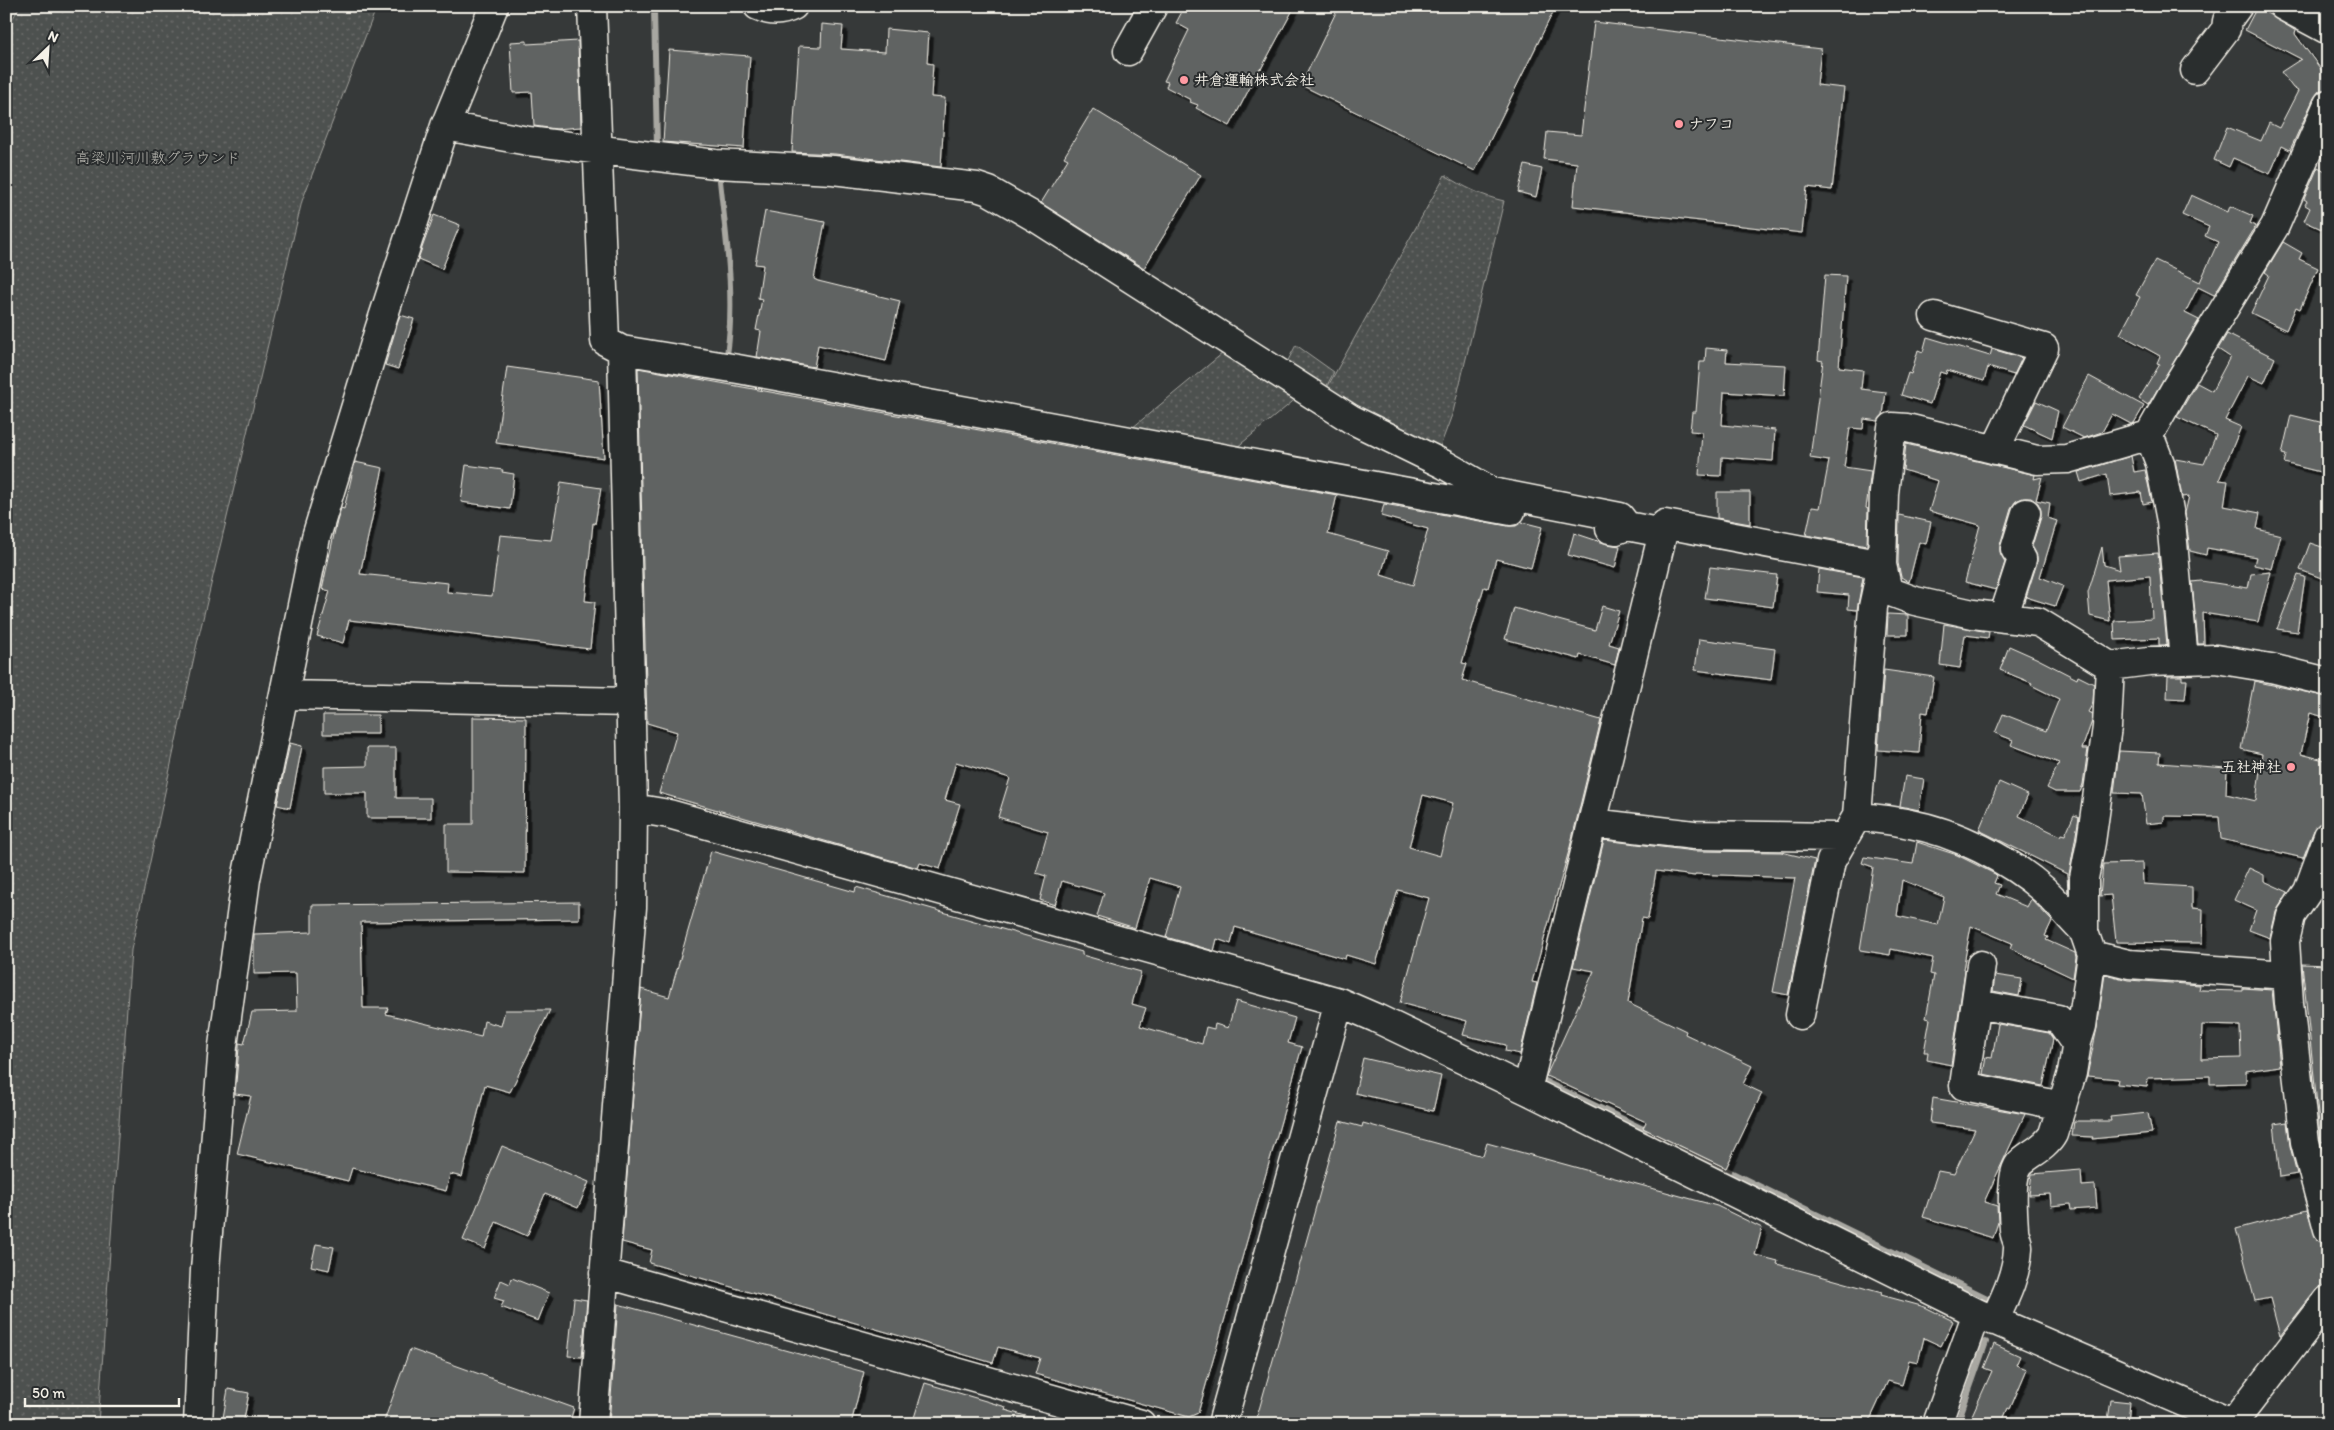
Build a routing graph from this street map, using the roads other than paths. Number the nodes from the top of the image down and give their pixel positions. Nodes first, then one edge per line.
1 (494, 6) edge
2 (592, 6) edge
3 (758, 6) edge
4 (794, 6) edge
5 (1153, 6) edge
6 (2238, 6) edge
7 (2283, 6) edge
8 (2328, 30) edge
9 (1128, 51) dead end
10 (2195, 70) dead end
11 (2328, 104) edge
12 (445, 126) junction
13 (598, 148) junction
14 (1934, 316) dead end
15 (622, 350) junction
16 (2149, 436) junction
17 (1995, 450) junction
18 (1465, 491) junction
19 (2026, 513) dead end
20 (1663, 534) junction
21 (1882, 565) junction
22 (2003, 618) junction
23 (2184, 660) junction
24 (2110, 666) junction
25 (2328, 682) edge
26 (285, 695) junction
27 (630, 702) junction
28 (634, 808) junction
29 (1857, 816) junction
30 (1597, 824) junction
31 (1843, 840) junction
32 (2325, 855) edge
33 (2088, 943) junction
34 (1981, 965) dead end
35 (2287, 975) junction
36 (1339, 1002) junction
37 (1976, 1004) junction
38 (1800, 1016) dead end
39 (2077, 1042) junction
40 (1527, 1090) junction
41 (2062, 1106) junction
42 (2328, 1229) edge
43 (604, 1273) junction
44 (2328, 1300) edge
45 (1986, 1317) junction
46 (2230, 1423) edge
47 (198, 1424) edge
48 (593, 1424) edge
49 (1141, 1424) edge
50 (1222, 1424) edge
51 (1937, 1424) edge

1 - 12 street
2 - 13 street
3 - 4 street
5 - 9 street
6 - 10 street
7 - 8 street
11 - 16 street
12 - 13 street
12 - 26 street
13 - 15 street
13 - 18 street
14 - 17 street
15 - 18 street
15 - 27 street
16 - 17 street
16 - 23 street
17 - 21 street
18 - 20 street
19 - 22 street
20 - 21 street
20 - 30 street
21 - 22 street
21 - 29 street
22 - 24 street
23 - 24 street
23 - 25 street
24 - 33 street
26 - 27 street
26 - 47 street
27 - 28 street
28 - 36 street
28 - 43 street
29 - 31 street
29 - 33 street
30 - 31 street
30 - 40 street
31 - 38 street
32 - 35 street
33 - 35 street
33 - 39 street
34 - 37 street
35 - 42 street
36 - 40 street
36 - 50 street
37 - 39 street
37 - 41 street
39 - 41 street
40 - 45 street
41 - 45 street
43 - 48 street
43 - 49 street
44 - 46 street
45 - 46 street
45 - 51 street

